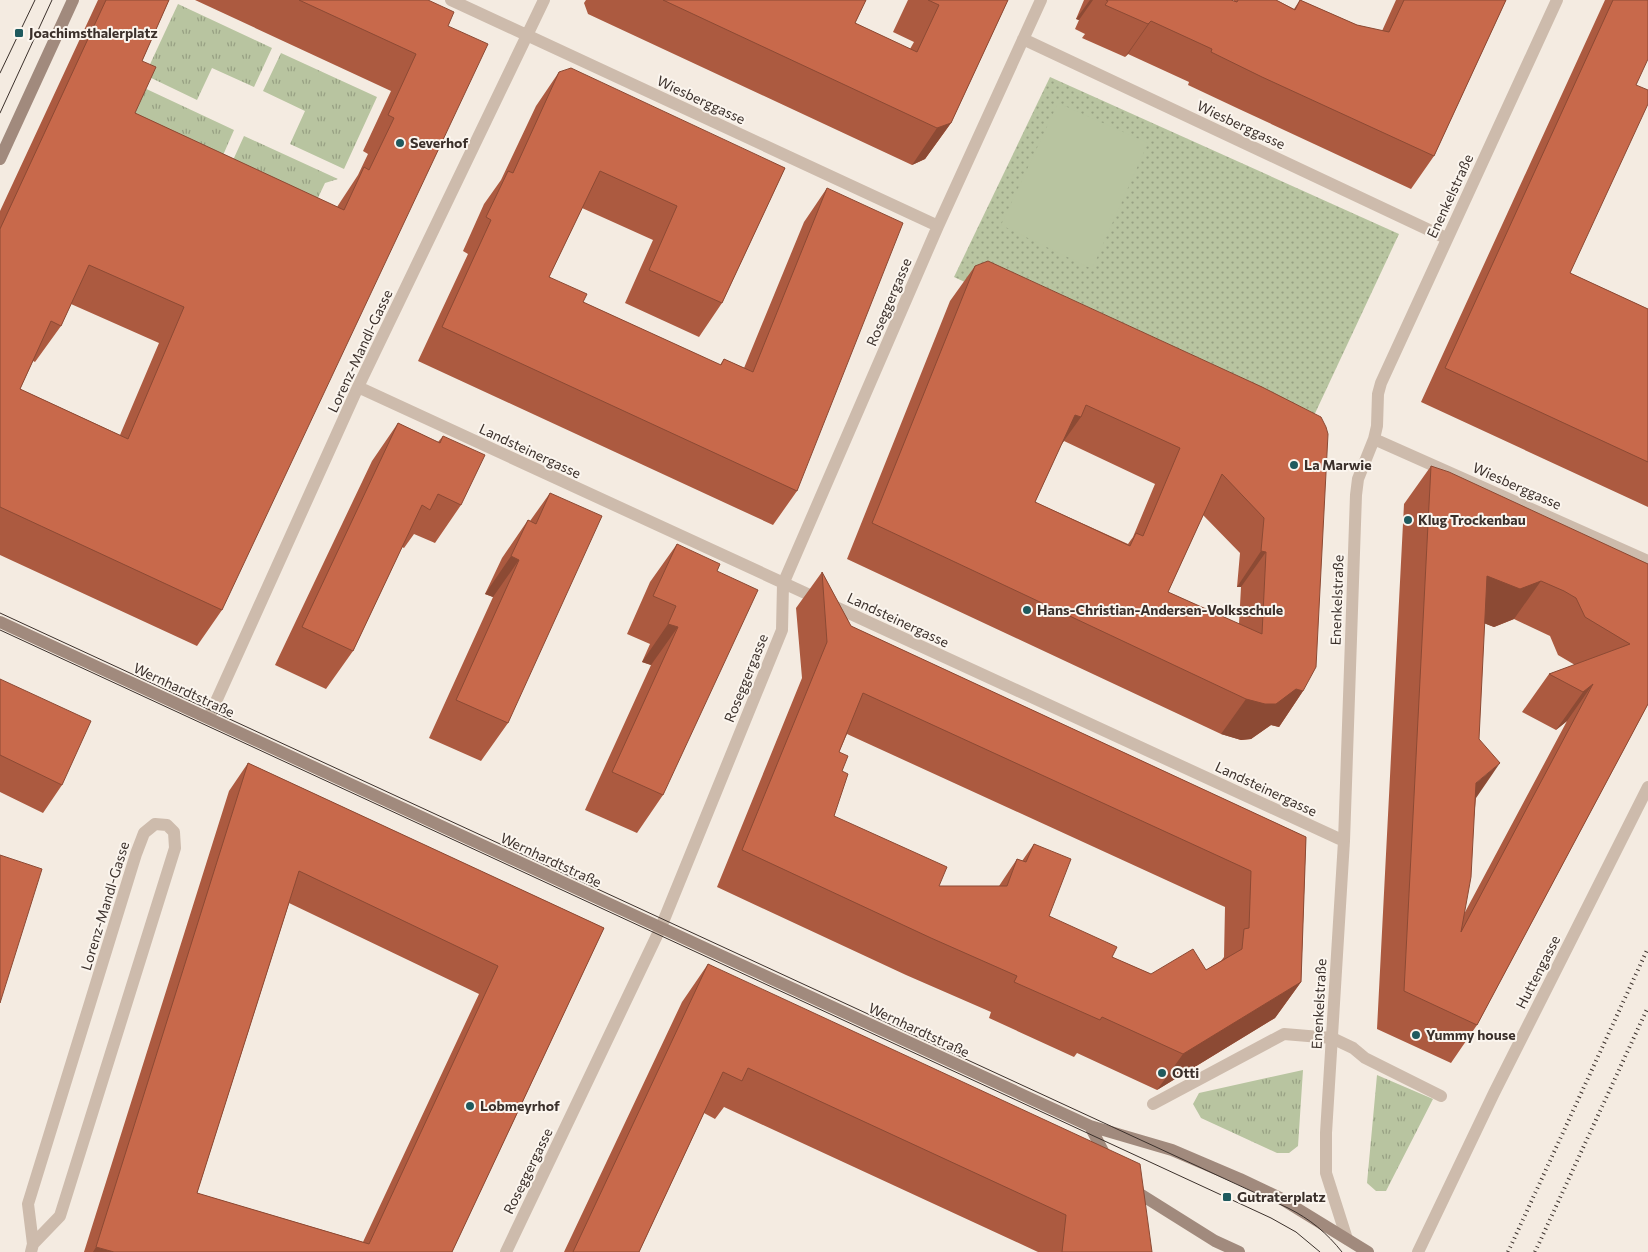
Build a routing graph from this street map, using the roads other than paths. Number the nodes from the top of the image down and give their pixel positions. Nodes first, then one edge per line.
1 (73, 0) edge
2 (451, 0) edge
3 (544, 0) edge
4 (1041, 0) edge
5 (1557, 0) edge
6 (527, 36) junction
7 (1023, 39) junction
8 (0, 159) edge
9 (938, 226) junction
10 (1446, 238) junction
11 (358, 387) junction
12 (1374, 438) junction
13 (1648, 561) edge
14 (783, 584) junction
15 (0, 622) edge
16 (209, 717) junction
17 (1648, 787) edge
18 (1344, 841) junction
19 (661, 927) junction
20 (1332, 1038) junction
21 (1442, 1096) dead end
22 (1153, 1104) dead end
23 (1090, 1126) junction
24 (1111, 1167) edge
25 (1123, 1181) edge
26 (1137, 1194) junction
27 (1140, 1213) edge
28 (1347, 1239) junction
29 (32, 1248) edge
30 (506, 1252) edge
31 (1239, 1252) edge
32 (1368, 1252) edge
33 (1418, 1252) edge

1 - 8 main road
2 - 6 street, Wiesberggasse
3 - 6 street, Lorenz-Mandl-Gasse
4 - 7 street, Roseggergasse
5 - 10 street, Enenkelstraße
6 - 9 street, Wiesberggasse
6 - 11 street, Lorenz-Mandl-Gasse
7 - 9 street, Roseggergasse
7 - 10 street, Wiesberggasse
9 - 14 street, Roseggergasse
10 - 12 street, Enenkelstraße
11 - 14 street, Landsteinergasse
11 - 16 street, Lorenz-Mandl-Gasse
12 - 13 street, Wiesberggasse
12 - 18 street, Enenkelstraße
14 - 18 street, Landsteinergasse
14 - 19 street, Roseggergasse
15 - 16 main road, Wernhardtstraße
16 - 19 main road, Wernhardtstraße
17 - 33 street, Huttengasse
18 - 20 street, Enenkelstraße
19 - 23 main road, Wernhardtstraße
19 - 30 street, Roseggergasse
20 - 21 street
20 - 22 street
20 - 28 street, Enenkelstraße
23 - 24 main road
23 - 28 main road, Wernhardtstraße
25 - 26 main road
26 - 27 street
26 - 31 main road
28 - 32 main road, Wernhardtstraße
29 - 29 street, Lorenz-Mandl-Gasse

